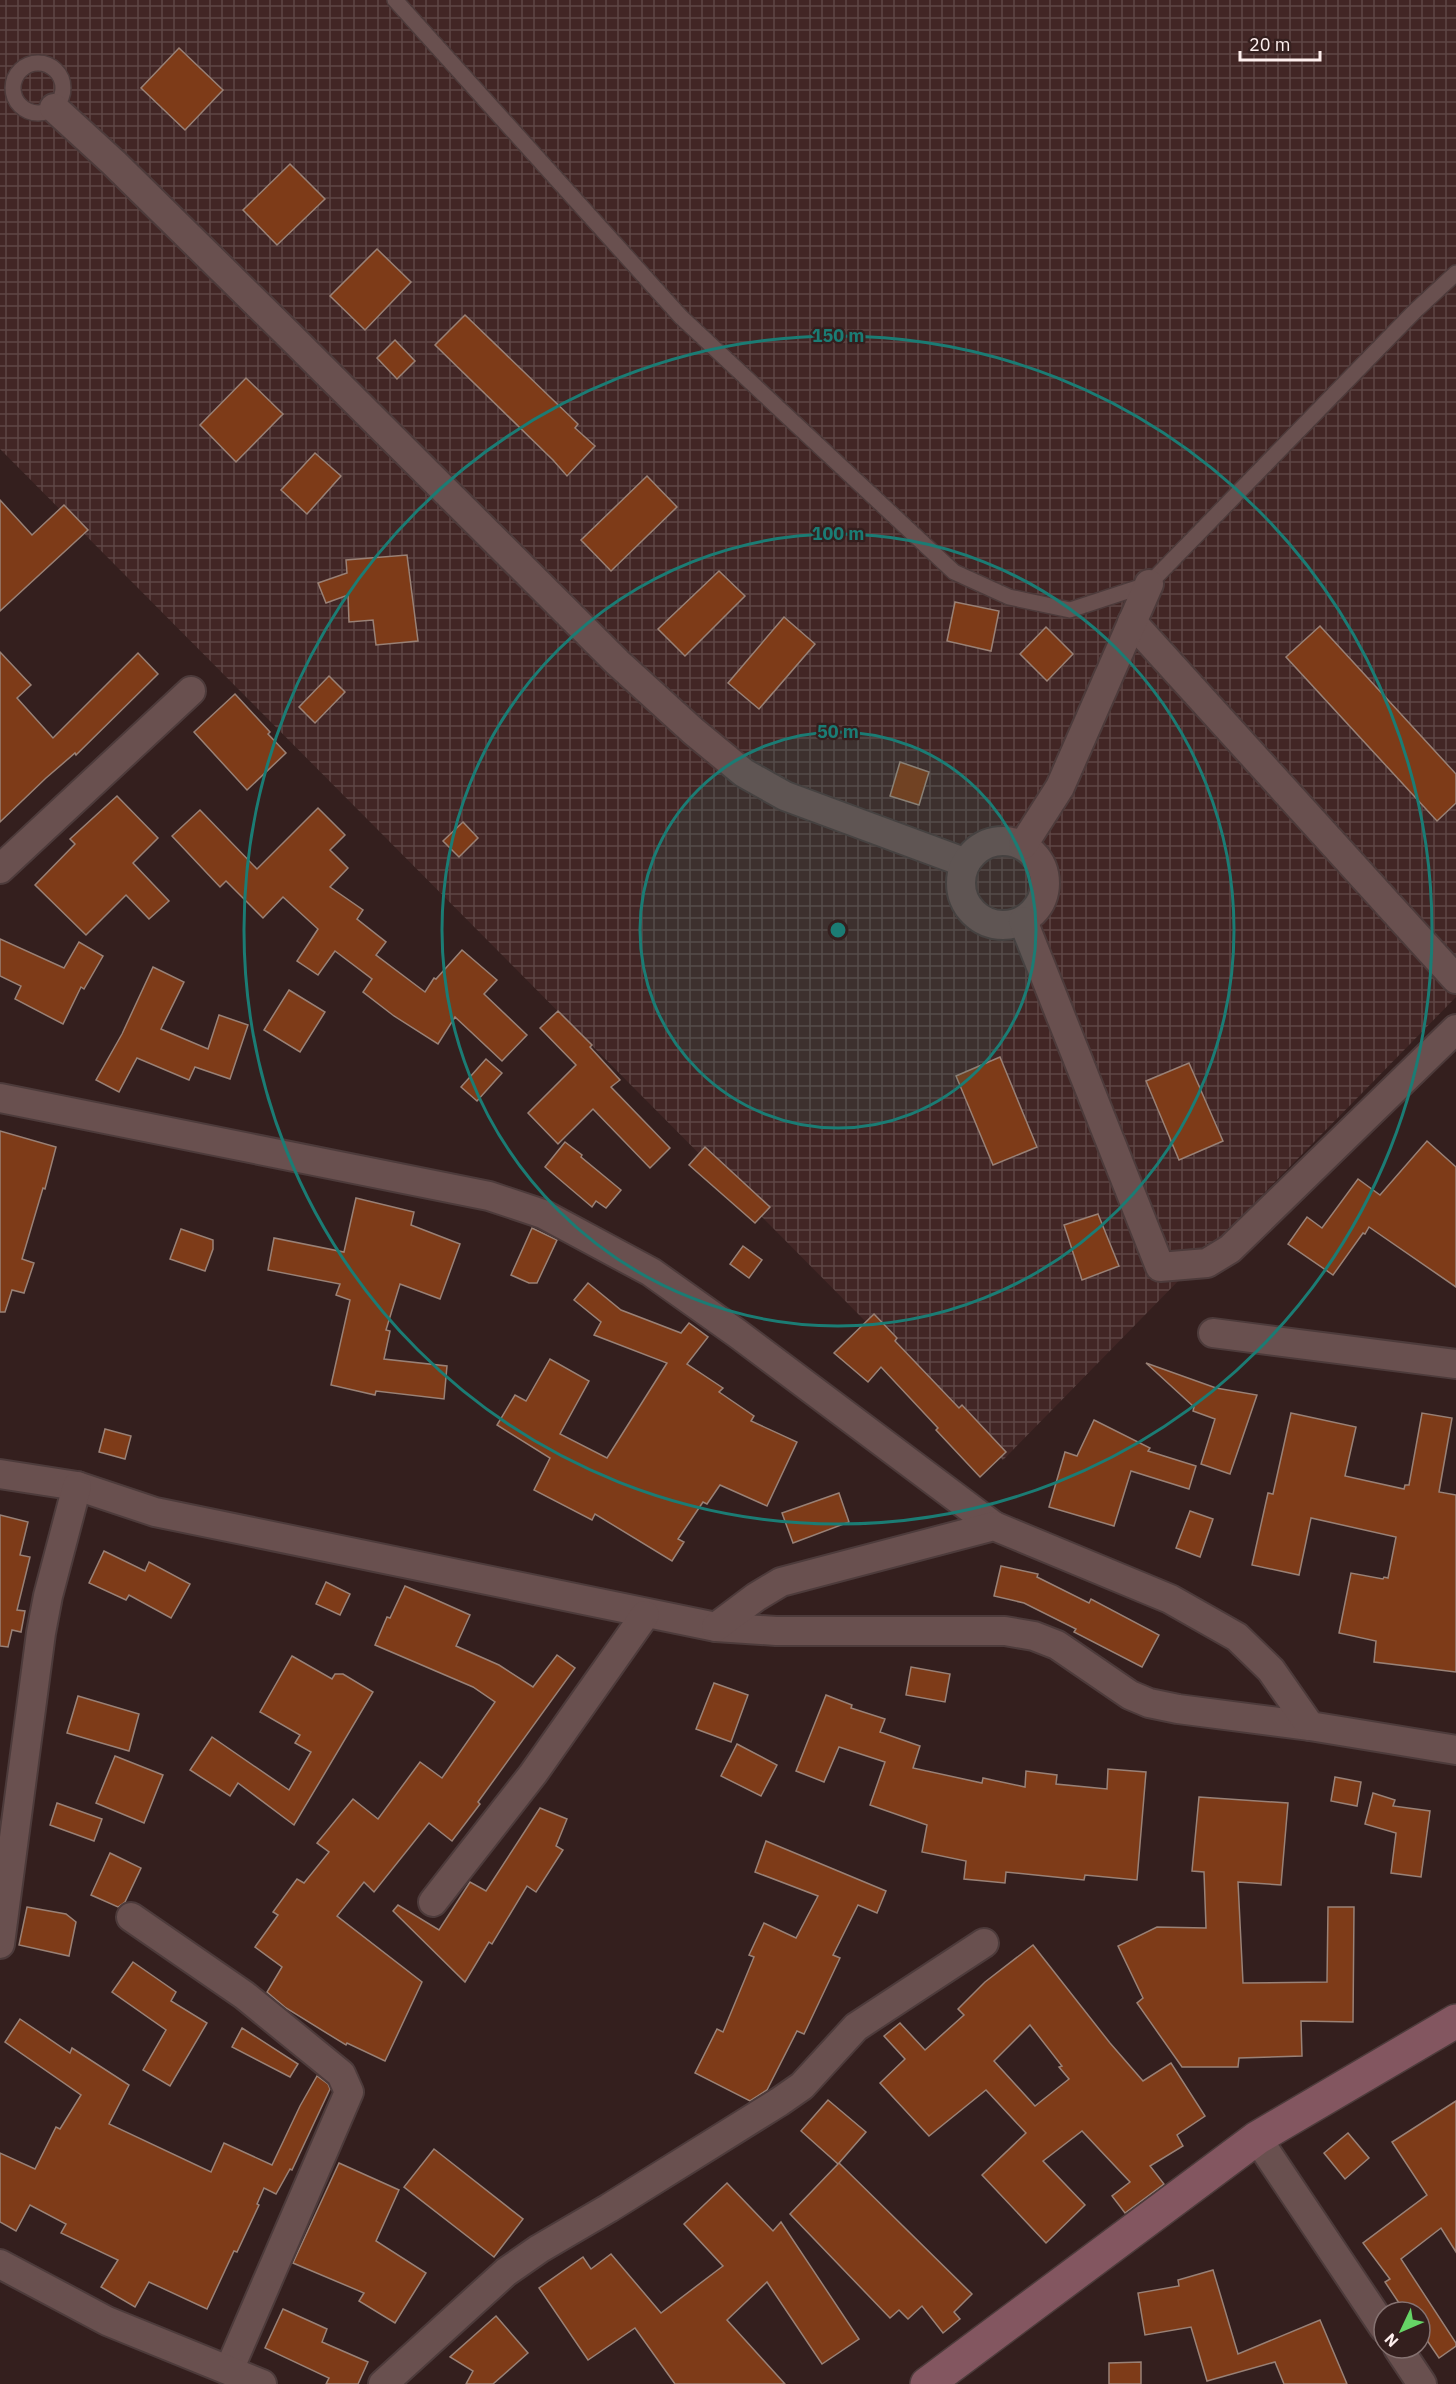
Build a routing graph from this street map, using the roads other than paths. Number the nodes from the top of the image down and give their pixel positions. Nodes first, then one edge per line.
1 (395, 0) edge
2 (54, 108) dead end
3 (1456, 273) edge
4 (1149, 584) junction
5 (1132, 622) junction
6 (191, 691) dead end
7 (1023, 845) junction
8 (966, 863) junction
9 (0, 869) edge
10 (1023, 921) junction
11 (1456, 979) edge
12 (1456, 1029) edge
13 (0, 1098) edge
14 (1213, 1333) dead end
15 (1456, 1364) edge
16 (0, 1474) edge
17 (77, 1486) junction
18 (994, 1526) junction
19 (645, 1614) junction
20 (716, 1628) junction
21 (1310, 1726) junction
22 (1456, 1750) edge
23 (433, 1902) dead end
24 (131, 1917) dead end
25 (984, 1943) dead end
26 (0, 1944) edge
27 (1456, 2021) edge
28 (1257, 2138) junction
29 (0, 2264) edge
30 (1372, 2310) edge
31 (1406, 2360) edge
32 (228, 2370) junction
33 (262, 2384) edge
34 (383, 2384) edge
35 (927, 2384) edge
36 (1422, 2384) edge

1 - 4 lane
2 - 8 street
3 - 4 lane
4 - 5 street
5 - 7 street
5 - 11 street
6 - 9 street
7 - 8 street
7 - 10 street
8 - 10 street
10 - 12 street
13 - 18 street
14 - 15 street
16 - 17 street
17 - 19 street
17 - 26 street
18 - 20 street
18 - 21 street
19 - 20 street
19 - 23 street
20 - 21 street
21 - 22 street
24 - 32 street
25 - 34 street
27 - 28 main road
28 - 30 street
28 - 35 main road
29 - 32 street
31 - 36 street
32 - 33 street

